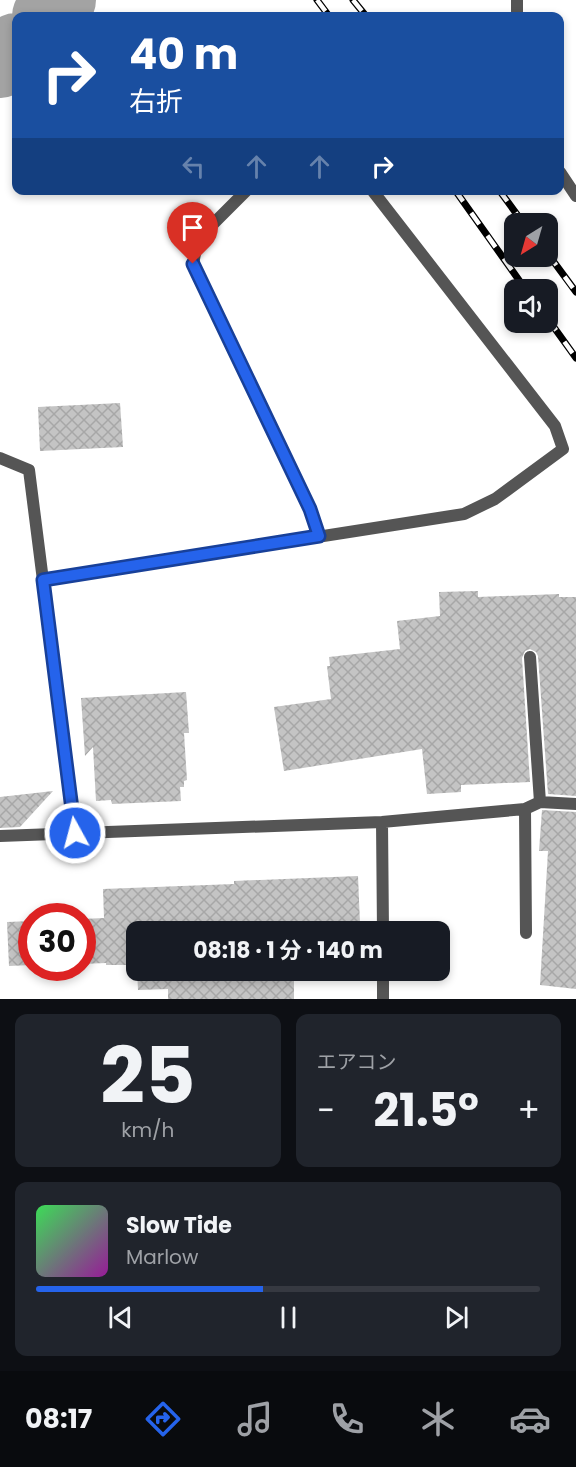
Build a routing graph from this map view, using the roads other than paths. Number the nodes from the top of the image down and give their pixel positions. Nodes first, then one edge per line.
1 (564, 178) edge
2 (242, 195) edge
3 (376, 195) edge
4 (576, 196) edge
5 (0, 458) edge
6 (319, 536) junction
7 (43, 580) junction
8 (530, 657) dead end
9 (540, 802) junction
10 (576, 804) edge
11 (525, 809) junction
12 (382, 822) junction
13 (75, 833) junction
14 (0, 836) edge
15 (383, 921) edge
16 (526, 933) dead end
17 (383, 981) edge
18 (383, 999) edge

1 - 4 street
2 - 6 street
3 - 6 street
5 - 7 street
6 - 7 street
7 - 13 street
8 - 9 street
9 - 10 street
9 - 11 street
11 - 12 street
11 - 16 street
12 - 13 street
12 - 15 street
13 - 14 street
17 - 18 street

